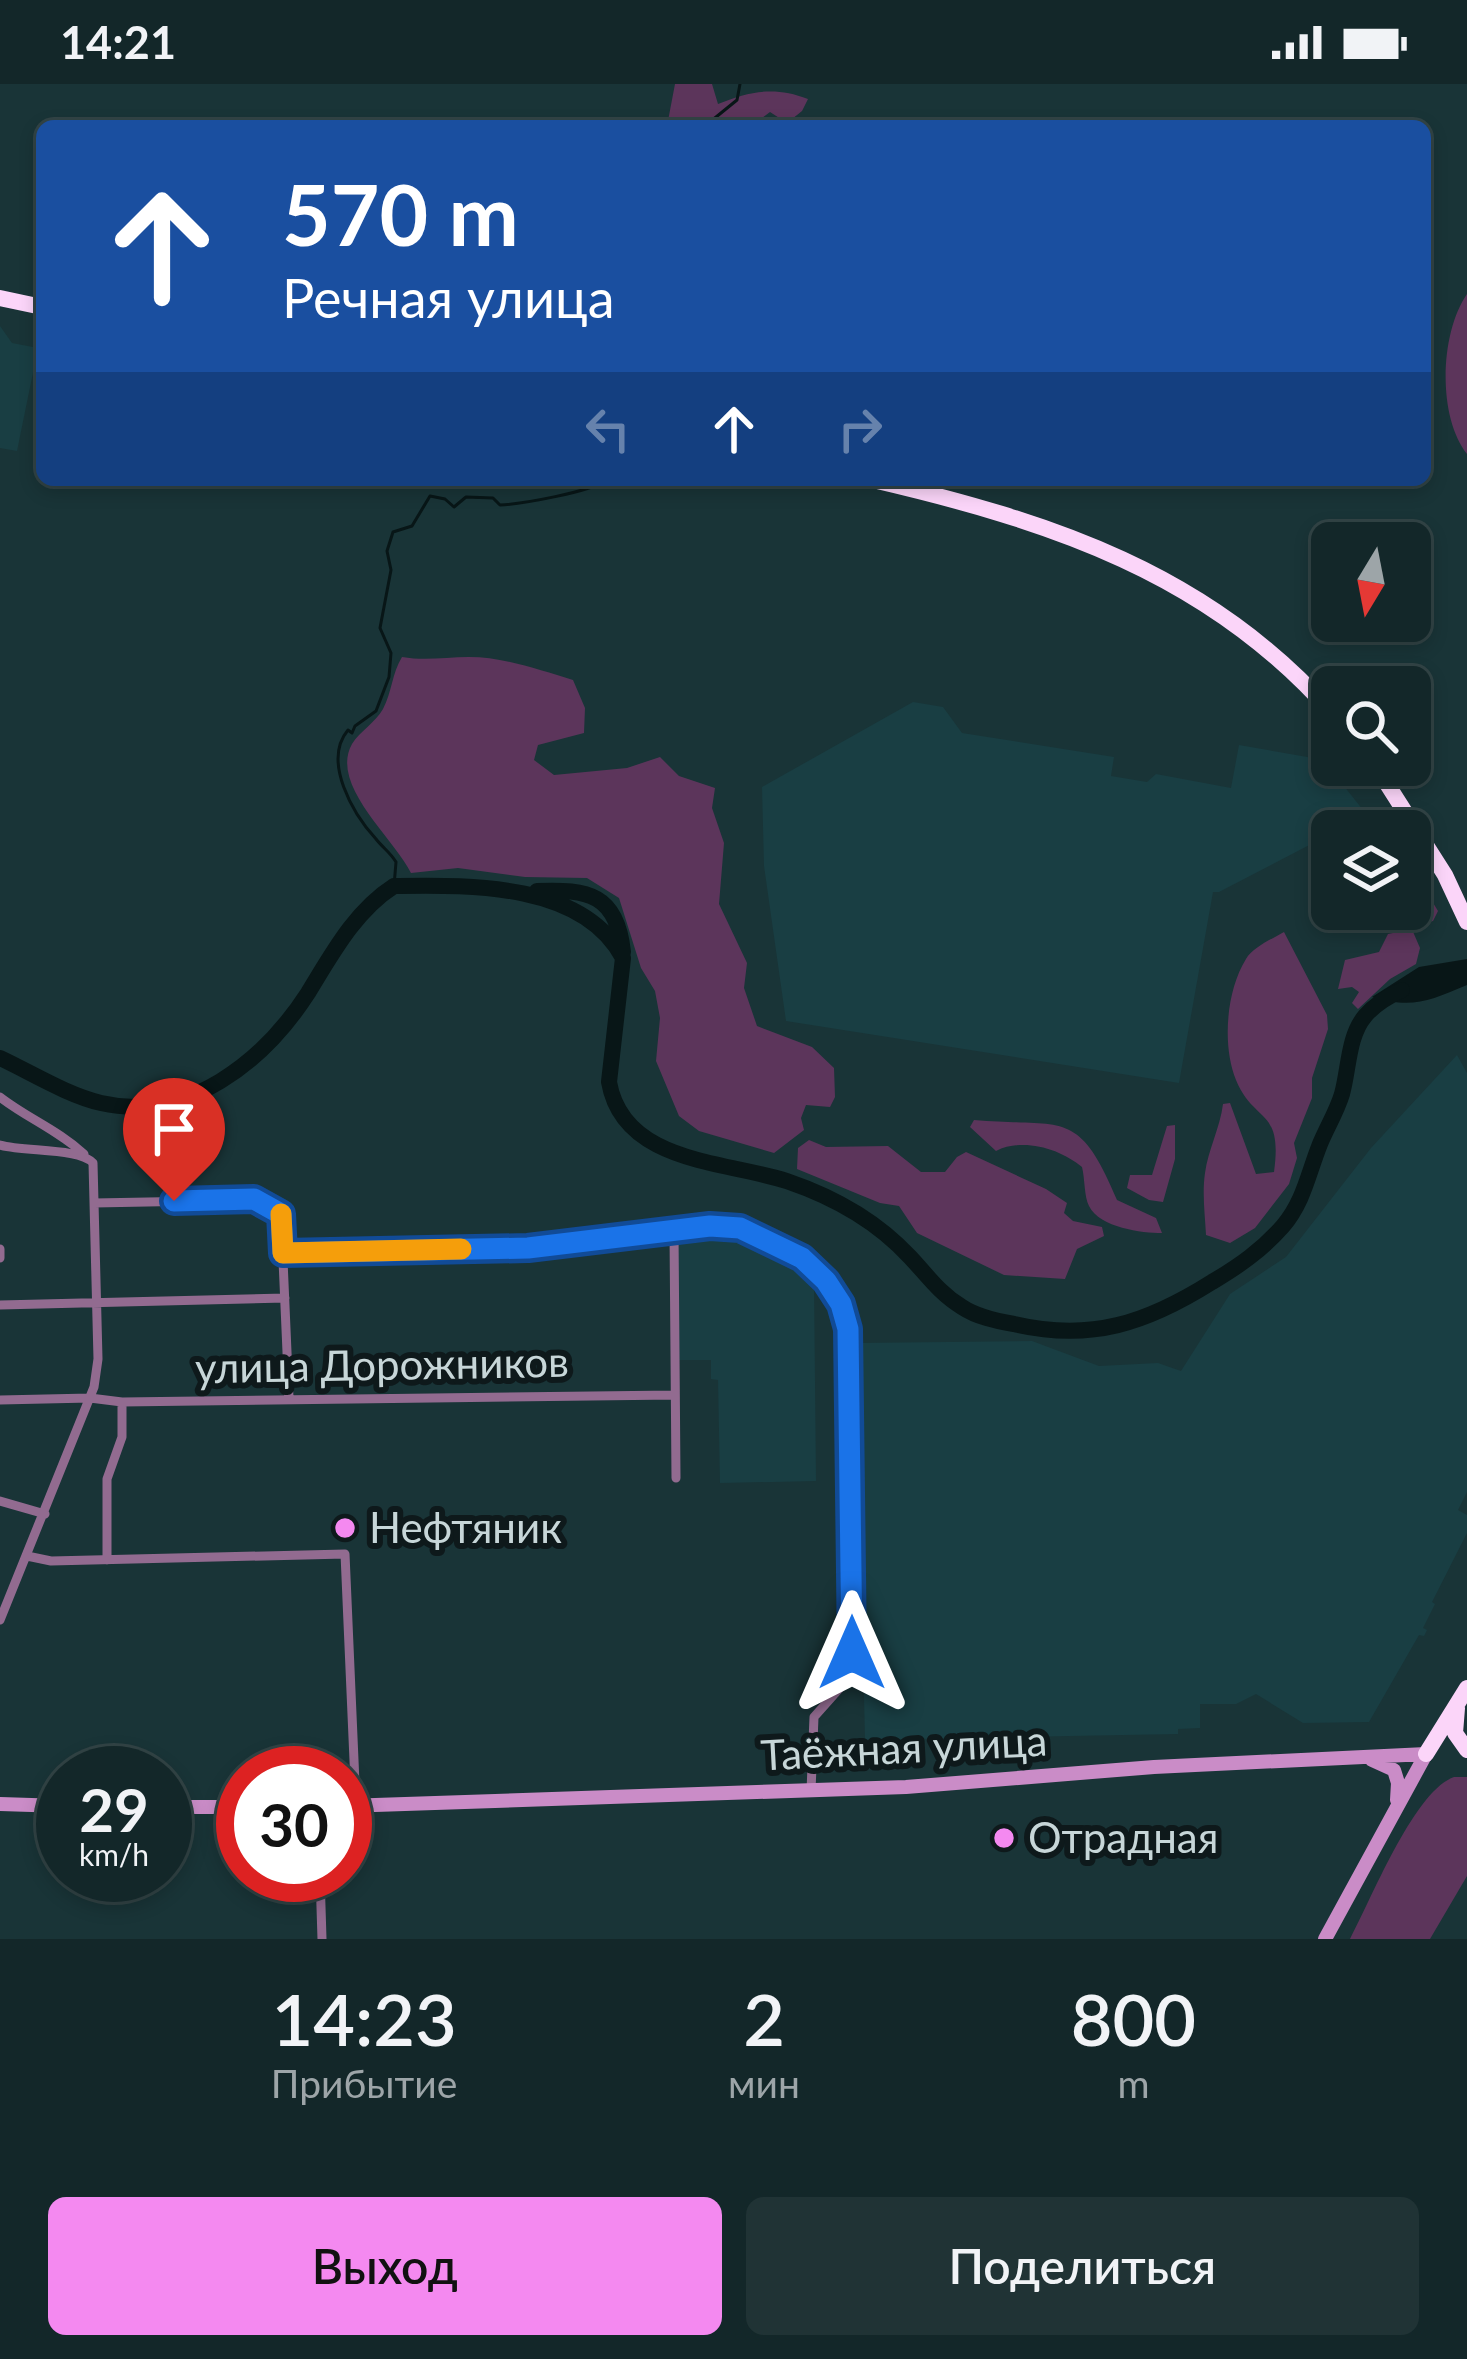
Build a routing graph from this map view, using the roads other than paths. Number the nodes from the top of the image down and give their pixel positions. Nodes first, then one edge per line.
1 (0, 298) edge
2 (36, 306) edge
3 (897, 486) edge
4 (1311, 693) edge
5 (1388, 786) edge
6 (1467, 922) edge
7 (0, 1096) edge
8 (0, 1145) edge
9 (87, 1156) junction
10 (94, 1202) junction
11 (674, 1232) junction
12 (283, 1253) junction
13 (285, 1298) junction
14 (96, 1304) junction
15 (0, 1305) edge
16 (674, 1395) junction
17 (90, 1398) junction
18 (289, 1398) junction
19 (0, 1400) edge
20 (122, 1402) junction
21 (676, 1478) dead end
22 (0, 1501) edge
23 (45, 1514) junction
24 (27, 1556) junction
25 (107, 1560) junction
26 (0, 1620) edge
27 (1463, 1694) edge
28 (350, 1746) edge
29 (1467, 1753) edge
30 (1426, 1754) junction
31 (1355, 1757) junction
32 (811, 1792) junction
33 (0, 1804) edge
34 (36, 1805) edge
35 (372, 1805) edge
36 (1396, 1807) junction
37 (321, 1902) edge
38 (322, 1939) edge
39 (1324, 1939) edge

1 - 2 highway
3 - 4 highway
5 - 6 highway
7 - 9 street
8 - 9 street
9 - 10 street
10 - 12 street
10 - 14 street
11 - 12 street
11 - 16 street
11 - 32 street
12 - 13 street
13 - 14 street
13 - 18 street
14 - 15 street
14 - 17 street
16 - 18 street, улица Дорожников
16 - 21 street
17 - 19 street, улица Дорожников
17 - 20 street, улица Дорожников
17 - 23 street
18 - 20 street, улица Дорожников
20 - 25 street
22 - 23 street
23 - 24 street
24 - 25 street
24 - 26 street
25 - 28 street
27 - 29 highway
27 - 30 highway
29 - 30 highway, Таёжная улица
30 - 31 street, Таёжная улица
30 - 36 street
31 - 32 street, Таёжная улица
31 - 36 street
32 - 35 street, Таёжная улица
33 - 34 street
36 - 39 street
37 - 38 street

